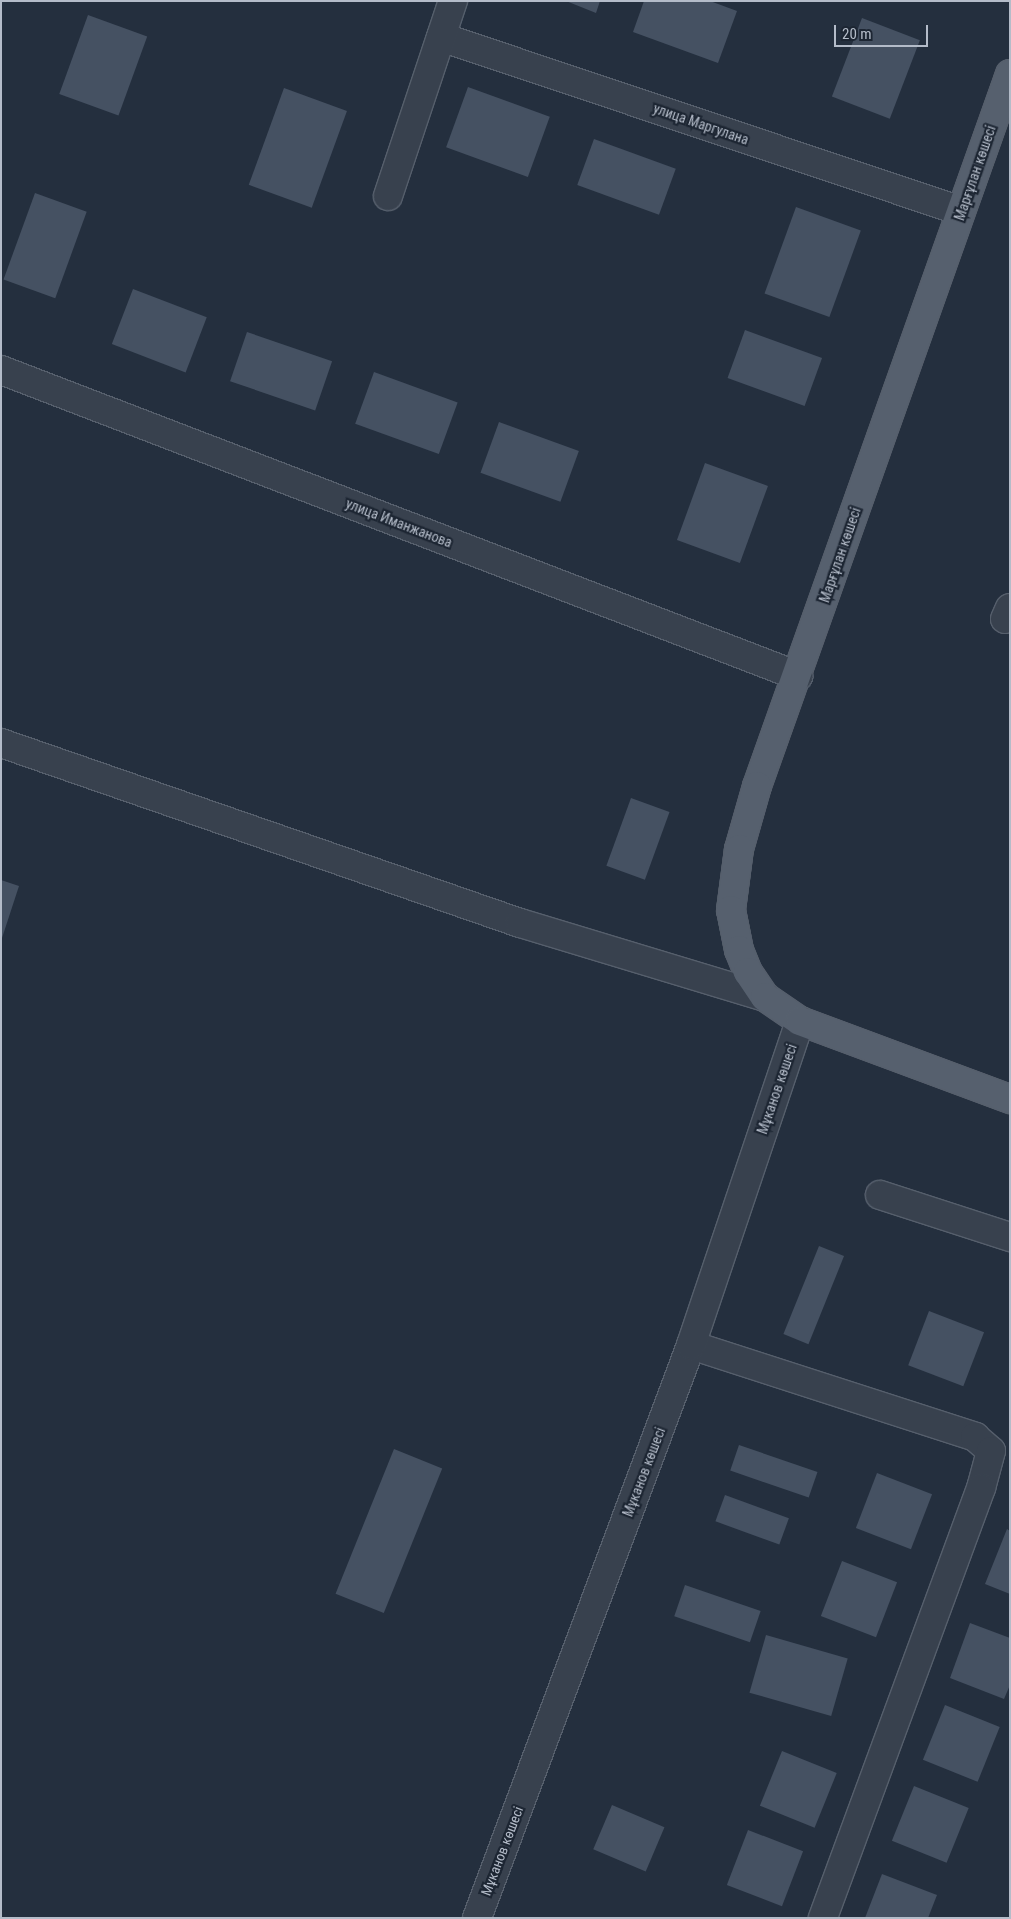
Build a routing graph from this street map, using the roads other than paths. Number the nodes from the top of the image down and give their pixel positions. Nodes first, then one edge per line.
1 (453, 1) edge
2 (441, 36) junction
3 (1010, 74) edge
4 (388, 196) dead end
5 (961, 211) junction
6 (1, 370) edge
7 (798, 676) junction
8 (1, 743) edge
9 (765, 997) junction
10 (800, 1021) junction
11 (1010, 1099) edge
12 (880, 1195) dead end
13 (1010, 1237) edge
14 (691, 1345) junction
15 (477, 1918) edge
16 (823, 1918) edge

1 - 2 street
2 - 4 street
2 - 5 street, улица Маргулана
3 - 5 main road, Марғұлан көшесі
5 - 7 main road, Марғұлан көшесі
6 - 7 street, улица Иманжанова
7 - 9 main road, Марғұлан көшесі
8 - 9 street
9 - 10 main road, Марғұлан көшесі
10 - 11 main road, Марғұлан көшесі
10 - 14 street, Мұканов көшесі
12 - 13 street
14 - 15 street, Мұканов көшесі
14 - 16 street

